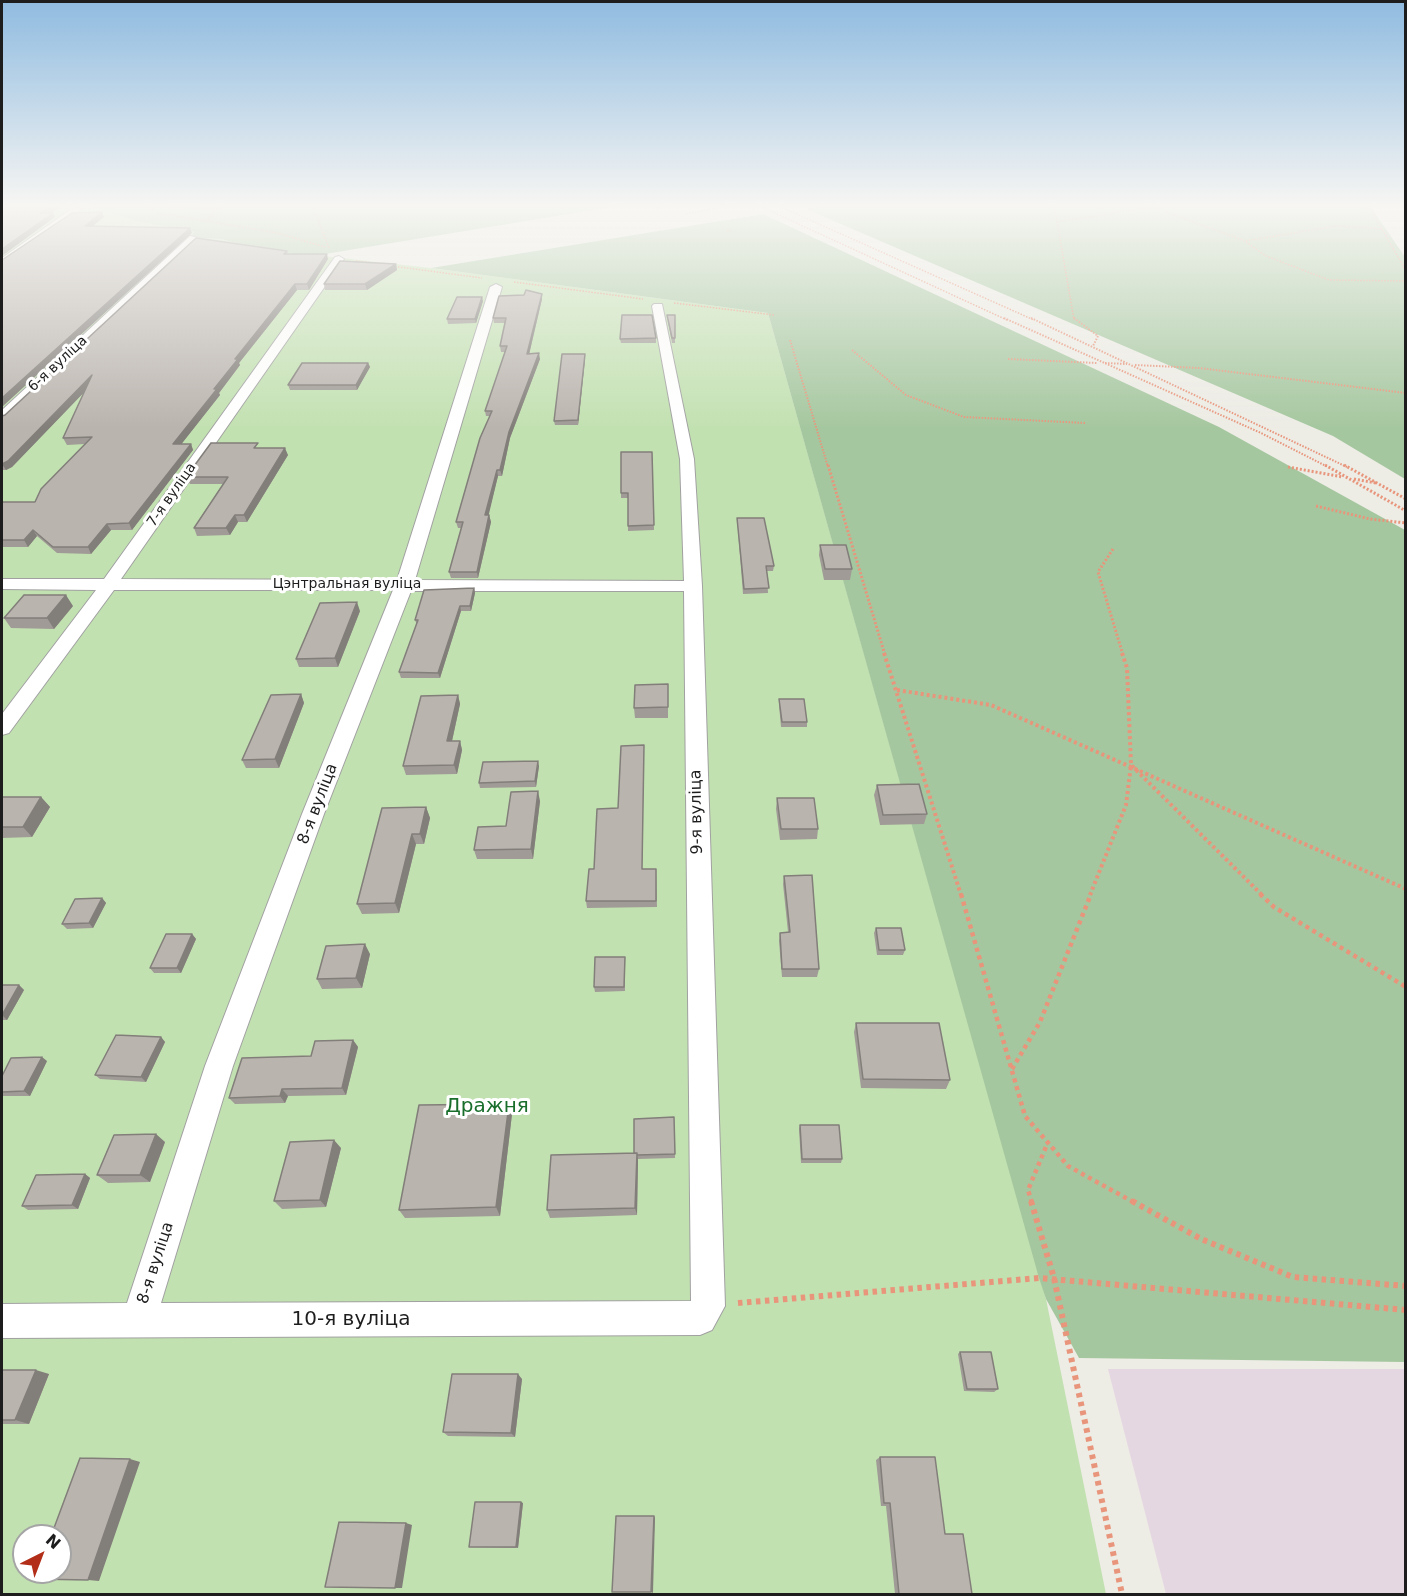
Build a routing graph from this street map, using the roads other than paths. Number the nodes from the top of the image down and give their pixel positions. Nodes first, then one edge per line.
1 (151, 278) edge
2 (317, 278) edge
3 (499, 282) road end
4 (659, 303) road end
5 (2, 417) edge
6 (2, 584) edge
7 (109, 584) junction
8 (405, 584) junction
9 (693, 586) junction
10 (2, 728) edge
11 (704, 1312) joint
12 (2, 1321) edge
13 (138, 1321) junction

1 - 5 street, 6-я вуліца
2 - 7 street, 7-я вуліца
3 - 8 street, 8-я вуліца
4 - 9 street, 9-я вуліца
6 - 7 street, Цэнтральная вуліца
7 - 8 street, Цэнтральная вуліца
7 - 10 street, 7-я вуліца
8 - 9 street, Цэнтральная вуліца
8 - 13 street, 8-я вуліца
9 - 11 street, 9-я вуліца
11 - 13 street, 10-я вуліца
12 - 13 street, 10-я вуліца

